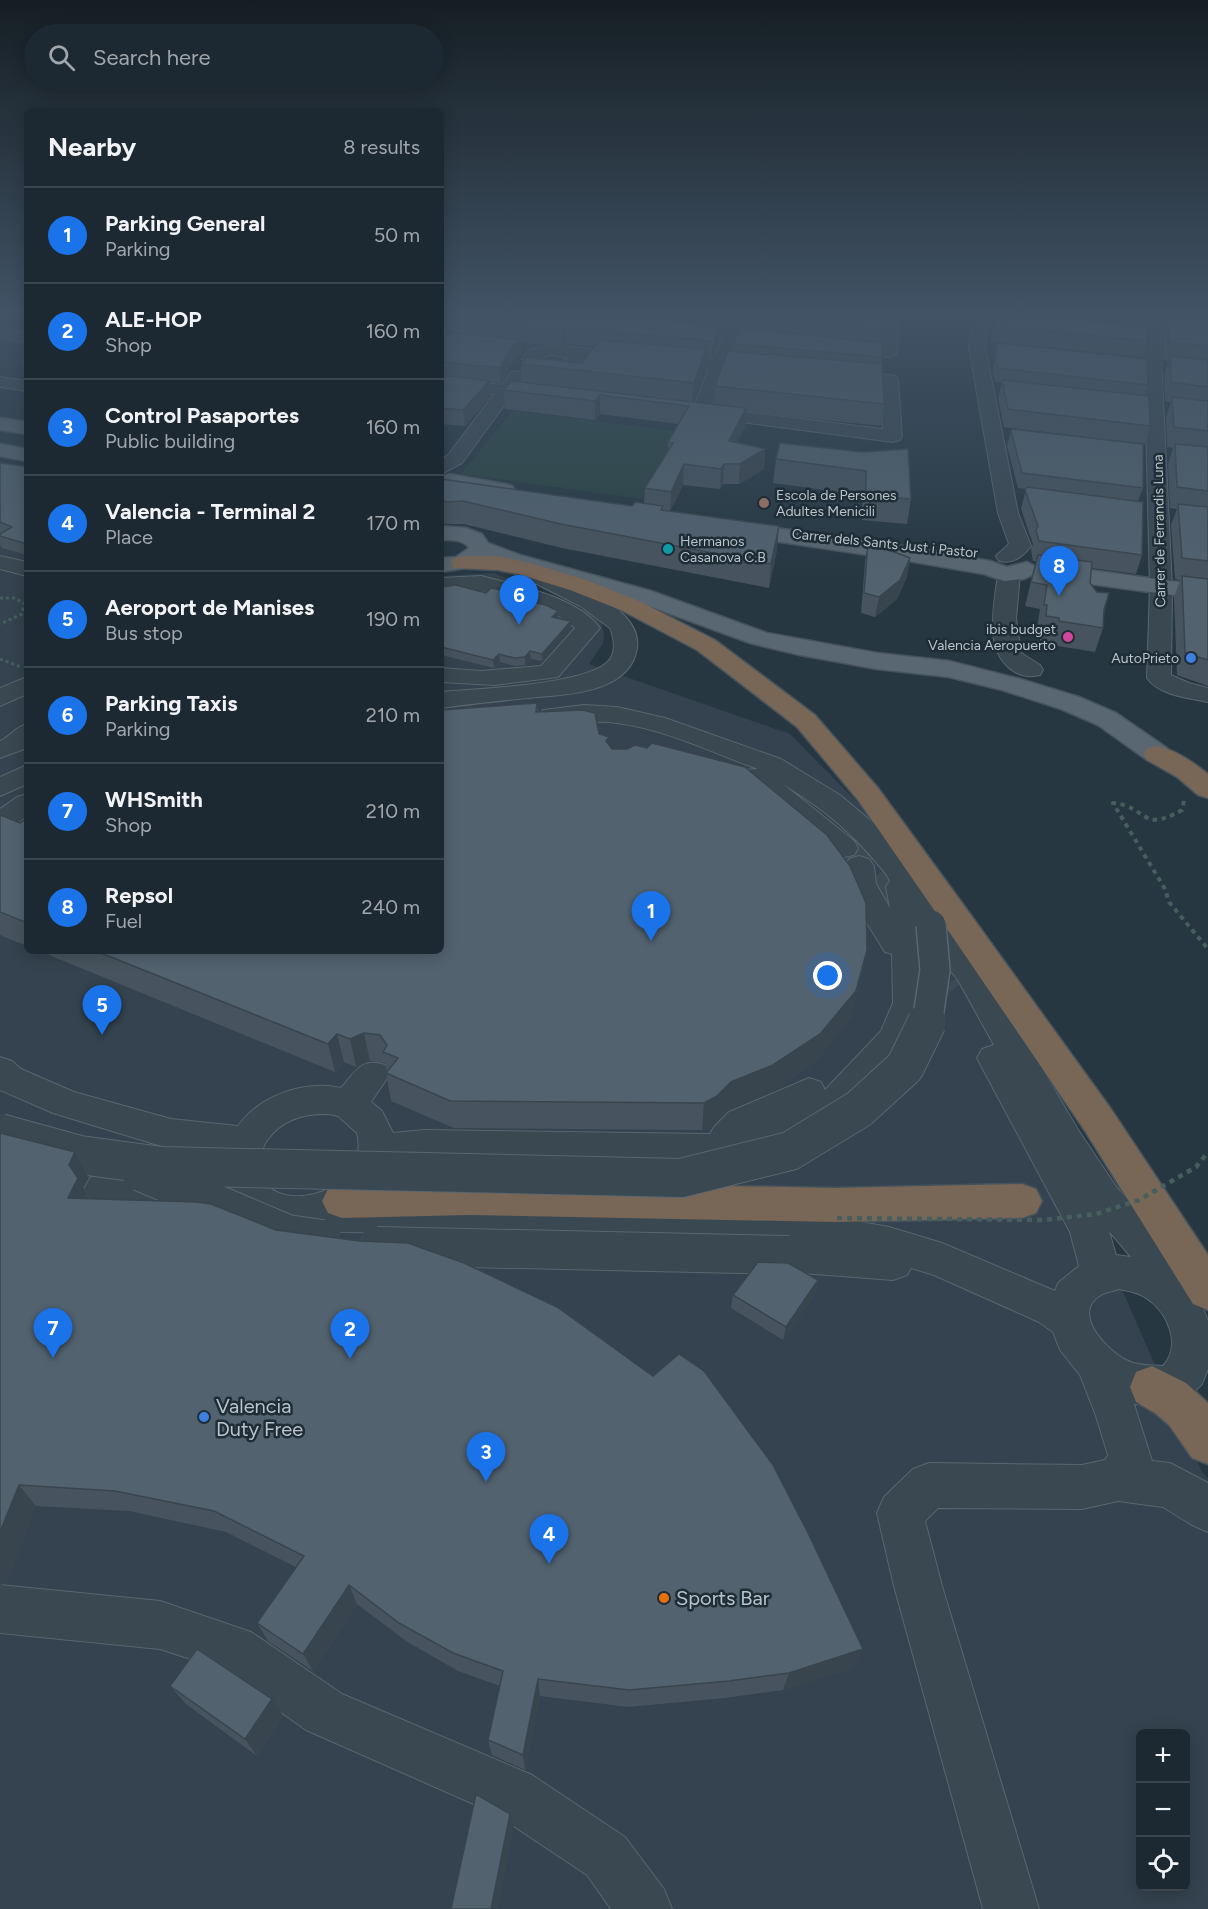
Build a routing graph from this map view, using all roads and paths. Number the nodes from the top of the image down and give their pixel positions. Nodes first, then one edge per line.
1 (498, 402) edge
2 (705, 402) edge
3 (891, 402) edge
4 (987, 402) edge
5 (1156, 402) edge
6 (1133, 405) edge
7 (1156, 408) junction
8 (679, 410) edge
9 (1176, 410) edge
10 (701, 412) junction
11 (0, 424) edge
12 (24, 428) edge
13 (451, 434) dead end
14 (993, 434) junction
15 (472, 436) junction
16 (1017, 437) edge
17 (0, 450) edge
18 (1133, 451) edge
19 (1157, 453) junction
20 (24, 454) edge
21 (1177, 456) edge
22 (0, 466) edge
23 (24, 470) edge
24 (446, 477) edge
25 (1005, 495) junction
26 (525, 496) edge
27 (1028, 498) edge
28 (1135, 512) edge
29 (1169, 516) junction
30 (717, 524) edge
31 (444, 533) edge
32 (480, 548) junction
33 (0, 562) edge
34 (452, 564) edge
35 (1007, 565) junction
36 (24, 568) edge
37 (523, 568) junction
38 (444, 586) edge
39 (1161, 587) junction
40 (1208, 593) edge
41 (0, 598) edge
42 (24, 603) edge
43 (24, 607) edge
44 (0, 624) edge
45 (0, 659) edge
46 (444, 666) edge
47 (467, 670) dead end
48 (1031, 670) dead end
49 (24, 675) edge
50 (444, 676) edge
51 (24, 679) edge
52 (1208, 695) edge
53 (0, 699) edge
54 (444, 700) edge
55 (24, 704) edge
56 (444, 716) edge
57 (24, 735) edge
58 (0, 750) edge
59 (652, 750) edge
60 (1157, 754) joint
61 (24, 778) edge
62 (1196, 795) edge
63 (9, 806) edge
64 (24, 819) edge
65 (897, 869) junction
66 (931, 925) junction
67 (896, 944) junction
68 (1208, 949) edge
69 (954, 988) tunnel mouth
70 (0, 1070) edge
71 (373, 1074) dead end
72 (0, 1097) edge
73 (348, 1105) junction
74 (0, 1133) edge
75 (380, 1149) junction
76 (716, 1149) junction
77 (1208, 1152) edge
78 (245, 1163) junction
79 (111, 1176) junction
80 (681, 1178) junction
81 (326, 1207) junction
82 (836, 1211) junction
83 (1099, 1274) junction
84 (991, 1281) junction
85 (1194, 1296) edge
86 (1068, 1320) junction
87 (1134, 1396) junction
88 (1208, 1442) edge
89 (1118, 1479) junction
90 (1208, 1509) edge
91 (0, 1609) edge
92 (644, 1909) edge
93 (1011, 1909) edge

1 - 15 street
2 - 10 street
3 - 10 street
4 - 14 street
5 - 7 street, Carrer de Ferrandis Luna
6 - 7 street
7 - 9 street
7 - 19 street, Carrer de Ferrandis Luna
8 - 10 street
11 - 12 main road
13 - 15 street
14 - 16 street
14 - 25 street
15 - 24 street
17 - 20 main road
18 - 19 street
19 - 21 street
19 - 29 street, Carrer de Ferrandis Luna
22 - 23 street
24 - 26 main road
25 - 27 street
25 - 35 street
28 - 29 street
29 - 39 street, Carrer de Ferrandis Luna
30 - 35 main road, Carrer dels Sants Just i Pastor
31 - 32 main road
32 - 34 main road
32 - 60 main road
33 - 36 street
34 - 37 highway
35 - 39 main road, Carrer dels Sants Just i Pastor
35 - 48 street
37 - 54 street
37 - 85 highway
38 - 50 street
39 - 40 main road, Carrer dels Sants Just i Pastor
39 - 52 street, Carrer de Ferrandis Luna
41 - 42 path
43 - 44 path
45 - 49 path
46 - 47 street
51 - 53 street
53 - 55 street
56 - 65 street
57 - 58 street
59 - 67 street
60 - 62 highway
61 - 63 street
62 - 68 path
63 - 64 street
65 - 66 street
65 - 67 street
65 - 76 street
66 - 80 street, bridge
66 - 85 street
67 - 76 street
69 - 83 street
70 - 78 street
71 - 73 street
72 - 78 street
73 - 75 street
73 - 78 street
74 - 79 street, bridge
75 - 76 street
75 - 81 street
77 - 82 path, bridge
78 - 79 street
78 - 81 street
79 - 80 street, bridge
79 - 84 street, bridge
80 - 82 highway, bridge
81 - 82 highway
81 - 84 street
83 - 85 street
83 - 86 street
84 - 86 street
85 - 87 street
86 - 87 street
87 - 88 highway
87 - 89 street
89 - 90 street
89 - 93 street
91 - 92 street

